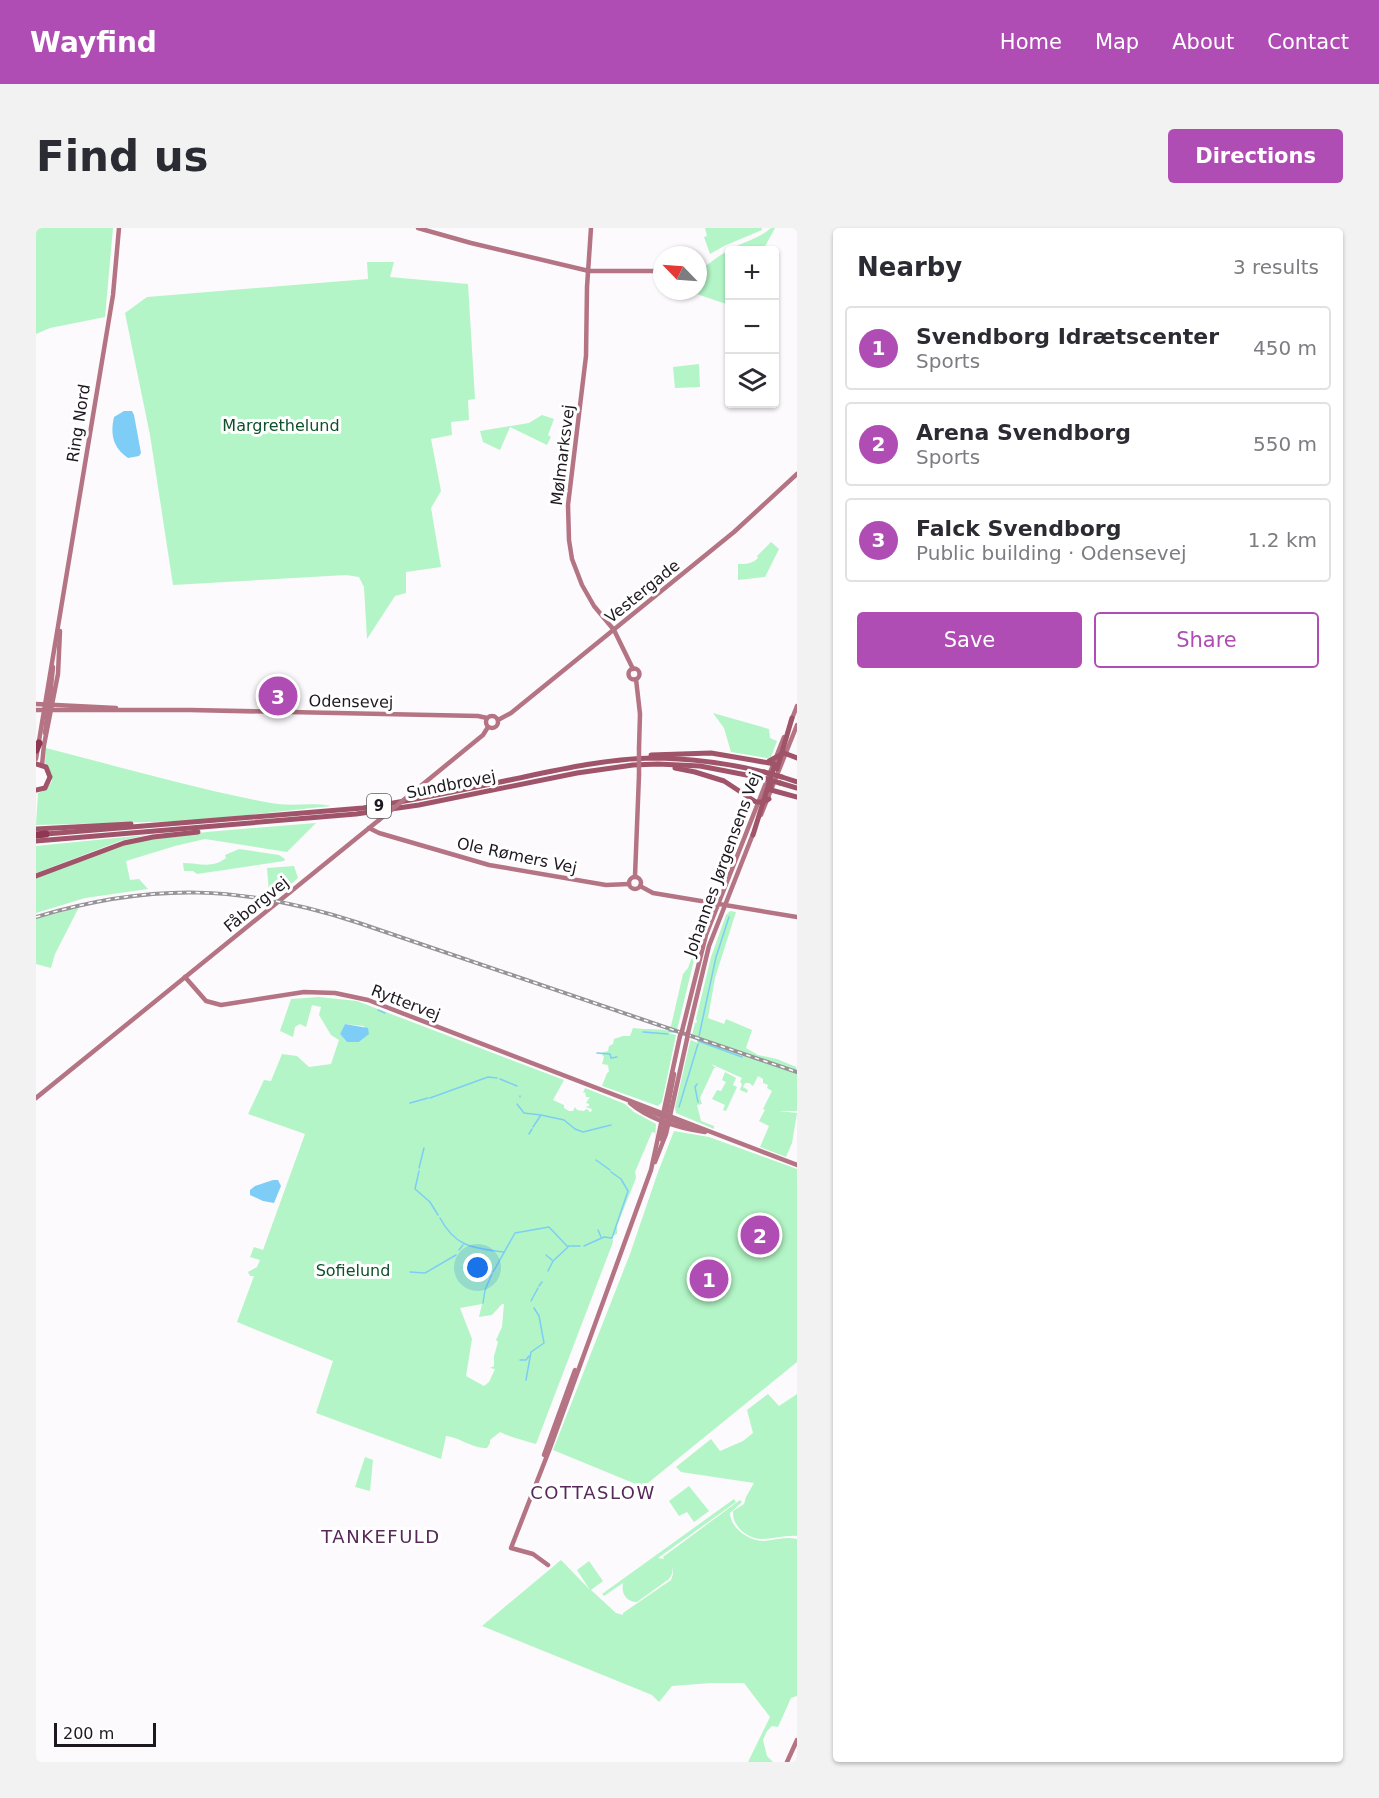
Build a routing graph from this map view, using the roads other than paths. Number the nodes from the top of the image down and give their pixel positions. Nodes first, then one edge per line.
1 (119, 228) edge
2 (418, 228) edge
3 (591, 228) edge
4 (589, 271) junction
5 (653, 272) edge
6 (797, 474) edge
7 (60, 621) junction
8 (614, 630) junction
9 (797, 706) edge
10 (36, 707) edge
11 (49, 707) junction
12 (142, 710) junction
13 (487, 718) junction
14 (792, 718) junction
15 (498, 720) junction
16 (797, 725) edge
17 (488, 727) junction
18 (40, 746) edge
19 (785, 753) junction
20 (797, 758) edge
21 (772, 760) junction
22 (604, 762) junction
23 (38, 763) edge
24 (616, 767) junction
25 (763, 775) junction
26 (781, 780) junction
27 (797, 782) edge
28 (797, 788) edge
29 (36, 791) edge
30 (772, 791) junction
31 (797, 797) edge
32 (769, 799) junction
33 (759, 802) junction
34 (268, 823) junction
35 (151, 826) junction
36 (369, 828) junction
37 (36, 829) edge
38 (46, 834) joint
39 (36, 835) edge
40 (753, 835) junction
41 (36, 841) edge
42 (36, 876) edge
43 (635, 876) junction
44 (629, 884) junction
45 (640, 886) junction
46 (722, 904) junction
47 (797, 917) edge
48 (185, 977) junction
49 (36, 1098) edge
50 (620, 1098) junction
51 (666, 1118) junction
52 (713, 1134) junction
53 (797, 1165) edge
54 (651, 1170) junction
55 (548, 1565) dead end
56 (797, 1740) edge
57 (787, 1762) edge

1 - 7 street, Ring Nord
2 - 4 street
3 - 4 street, Mølmarksvej
4 - 5 street
4 - 8 street, Mølmarksvej
6 - 8 street, Vestergade
7 - 11 street, Ring Nord
7 - 11 street, Ring Nord
8 - 15 street, Vestergade
8 - 43 street, Mølmarksvej, bridge
9 - 14 street, Johannes Jørgensens Vej
10 - 11 street, Odensevej
11 - 12 street, Odensevej
11 - 12 street, Odensevej
11 - 18 street, Ring Nord
12 - 13 street, Odensevej
13 - 15 street
13 - 17 street
14 - 19 main road
14 - 21 street, Johannes Jørgensens Vej
15 - 17 street
16 - 19 street
17 - 36 street, Fåborgvej, bridge
18 - 23 street, Ring Nord
19 - 20 main road
19 - 21 main road
19 - 30 main road
21 - 22 main road
21 - 33 main road
22 - 25 main road, Sundbrovej / 9
22 - 35 main road, Sundbrovej / 9
23 - 29 main road
24 - 25 main road, Sundbrovej / 9
24 - 33 main road
24 - 34 main road, Sundbrovej / 9
25 - 26 main road, Sundbrovej / 9, bridge
26 - 27 main road, Sundbrovej / 9
26 - 28 main road, Sundbrovej / 9
30 - 31 main road
30 - 32 street, Johannes Jørgensens Vej
32 - 33 main road
32 - 40 street, Johannes Jørgensens Vej
33 - 40 main road
33 - 46 street, Johannes Jørgensens Vej
34 - 41 main road, Sundbrovej / 9
34 - 42 main road
35 - 37 main road
35 - 38 main road, Sundbrovej / 9
36 - 44 street, Ole Rømers Vej
36 - 48 street, Fåborgvej
38 - 39 highway, 9
40 - 46 street, Johannes Jørgensens Vej
43 - 44 street
43 - 45 street
44 - 45 street
45 - 46 street
46 - 47 street
46 - 51 street, Johannes Jørgensens Vej
46 - 51 street, Johannes Jørgensens Vej
48 - 49 street, Fåborgvej
48 - 50 street, Ryttervej
50 - 51 street, Ryttervej
50 - 51 street, Ryttervej
51 - 52 street, Ryttervej
51 - 52 street, Ryttervej
51 - 54 street, Johannes Jørgensens Vej
51 - 54 street, Johannes Jørgensens Vej
52 - 53 street, Ryttervej
54 - 55 street, Johannes Jørgensens Vej
56 - 57 street

